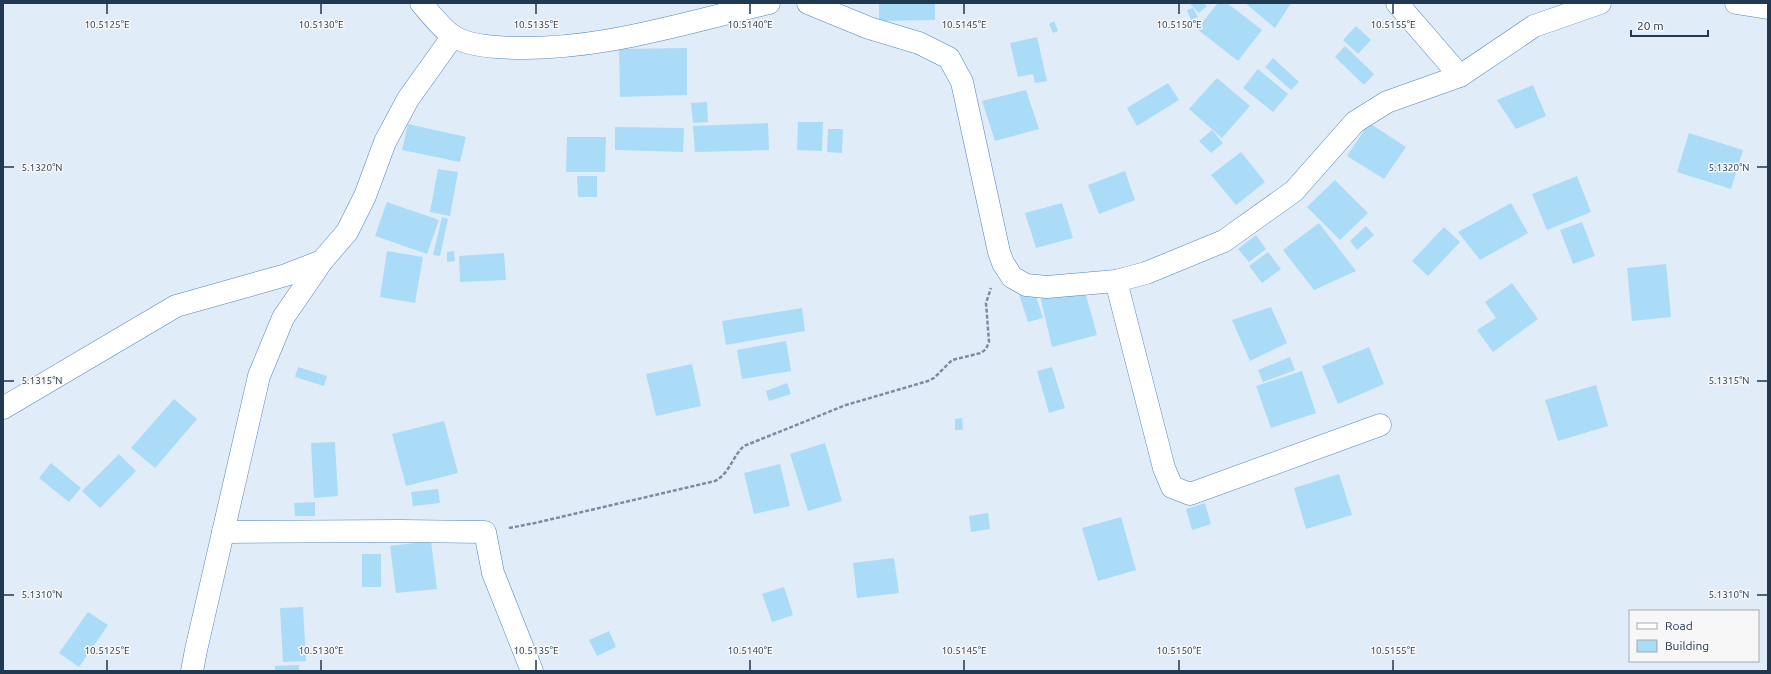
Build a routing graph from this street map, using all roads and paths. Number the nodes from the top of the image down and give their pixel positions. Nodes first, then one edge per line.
1 (421, 3) edge
2 (768, 3) edge
3 (808, 3) edge
4 (1397, 3) edge
5 (1600, 3) edge
6 (1736, 3) edge
7 (1768, 8) edge
8 (452, 36) junction
9 (1460, 76) junction
10 (322, 261) junction
11 (1003, 263) junction
12 (1116, 281) junction
13 (3, 408) edge
14 (1380, 425) dead end
15 (223, 532) junction
16 (485, 532) junction
17 (192, 671) edge
18 (532, 671) edge

1 - 8 street
2 - 8 street
3 - 11 street
4 - 9 street
5 - 9 street
6 - 7 street
8 - 10 street
9 - 12 street
10 - 13 street
10 - 15 street
11 - 12 street
11 - 16 path
12 - 14 street
15 - 16 street
15 - 17 street
16 - 18 street

